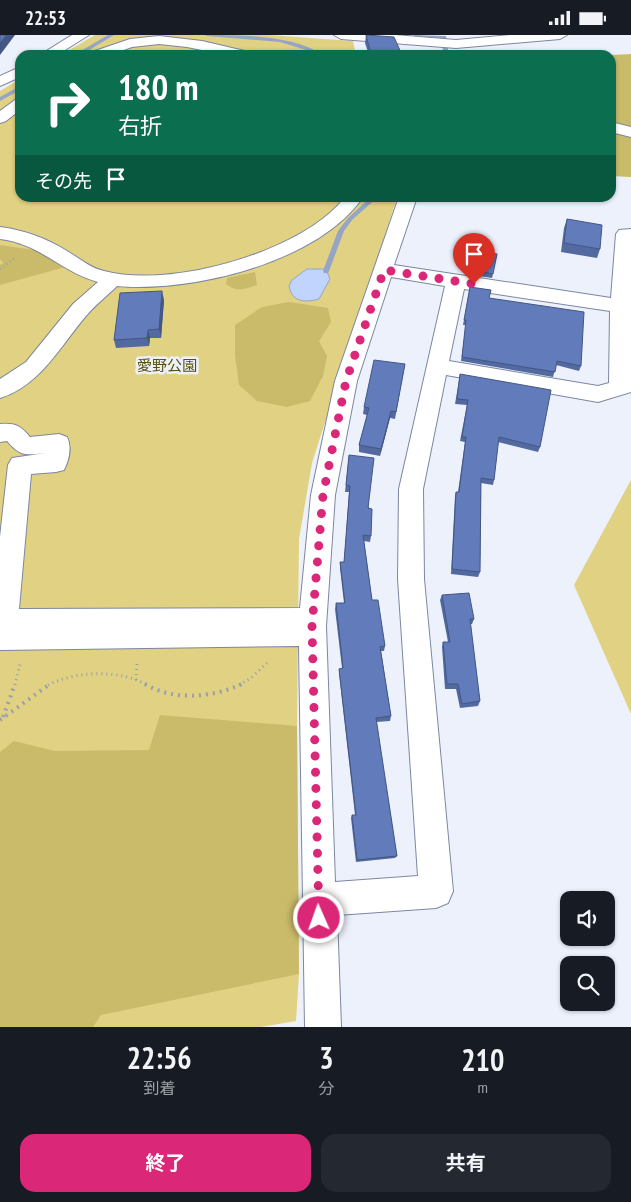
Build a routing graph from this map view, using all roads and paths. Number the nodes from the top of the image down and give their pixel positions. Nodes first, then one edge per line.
1 (82, 35) edge
2 (341, 35) edge
3 (396, 35) edge
4 (560, 35) edge
5 (421, 41) junction
6 (56, 50) edge
7 (112, 50) edge
8 (223, 50) edge
9 (456, 50) edge
10 (15, 74) edge
11 (0, 83) edge
12 (15, 107) edge
13 (0, 118) edge
14 (616, 128) edge
15 (631, 132) edge
16 (352, 202) edge
17 (406, 202) edge
18 (0, 233) edge
19 (631, 235) edge
20 (384, 270) junction
21 (112, 279) junction
22 (456, 281) junction
23 (620, 306) junction
24 (437, 366) junction
25 (625, 385) edge
26 (0, 390) edge
27 (0, 433) edge
28 (0, 463) edge
29 (0, 511) edge
30 (280, 634) junction
31 (0, 637) edge
32 (19, 660) dead end
33 (2, 719) edge
34 (319, 900) junction
35 (323, 1027) edge

1 - 6 street
2 - 5 street
3 - 5 street
4 - 9 street
5 - 9 street
7 - 8 street
10 - 11 street
12 - 13 street
14 - 15 street
16 - 21 street
17 - 20 street
18 - 21 street
19 - 23 street
20 - 22 street
20 - 34 street
21 - 26 street
22 - 23 street
22 - 24 street
23 - 25 street
24 - 25 street
24 - 34 street
27 - 30 street
28 - 29 street
30 - 31 street
30 - 33 path
32 - 33 path
34 - 35 street

